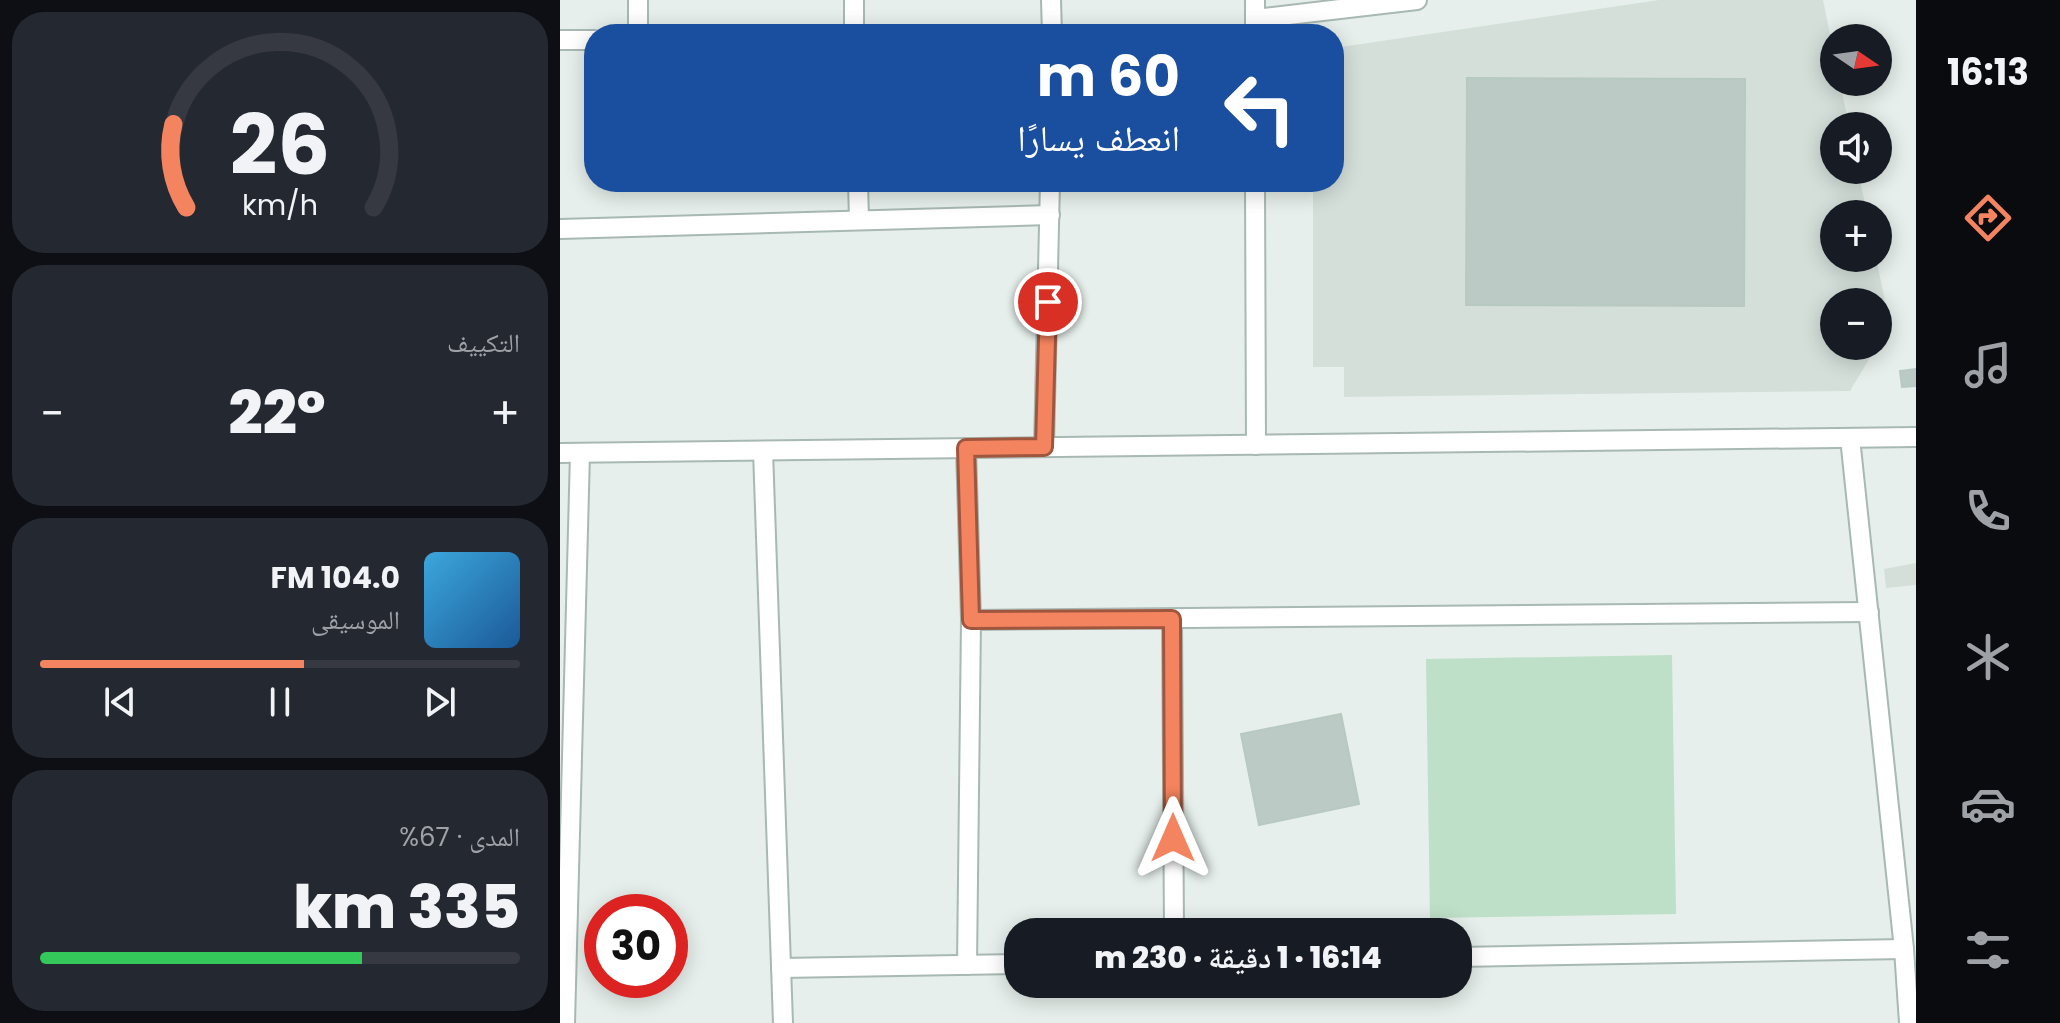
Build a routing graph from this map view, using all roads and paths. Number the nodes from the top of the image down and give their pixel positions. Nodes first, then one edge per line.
1 (638, 0) edge
2 (854, 0) edge
3 (1051, 0) edge
4 (1417, 0) edge
5 (1255, 18) edge
6 (638, 24) edge
7 (854, 24) edge
8 (1052, 24) edge
9 (560, 40) edge
10 (584, 40) edge
11 (858, 192) edge
12 (1050, 192) edge
13 (1255, 192) edge
14 (1050, 215) junction
15 (859, 220) junction
16 (560, 229) edge
17 (1916, 437) edge
18 (1850, 438) junction
19 (1256, 445) junction
20 (1044, 447) junction
21 (966, 448) junction
22 (763, 451) junction
23 (560, 453) edge
24 (580, 453) junction
25 (1869, 612) junction
26 (1172, 619) junction
27 (971, 620) junction
28 (567, 642) edge
29 (1174, 918) edge
30 (1904, 949) junction
31 (1472, 957) edge
32 (1004, 964) edge
33 (563, 965) edge
34 (967, 965) junction
35 (781, 968) junction
36 (565, 1023) edge
37 (783, 1023) edge
38 (1909, 1023) edge

1 - 6 street
2 - 7 street
3 - 8 street
4 - 5 street
9 - 10 street
11 - 15 street
12 - 14 street
13 - 19 street
14 - 15 street
14 - 20 street
15 - 16 street
17 - 18 street
18 - 19 street
18 - 25 street
19 - 20 street
20 - 21 street
21 - 22 street
21 - 27 street
22 - 24 street
22 - 35 street
23 - 24 street
24 - 28 street
25 - 26 street
25 - 30 street
26 - 27 street
26 - 29 street
27 - 34 street
28 - 33 street
30 - 31 street
30 - 38 street
32 - 34 street
33 - 36 street
34 - 35 street
35 - 37 street

